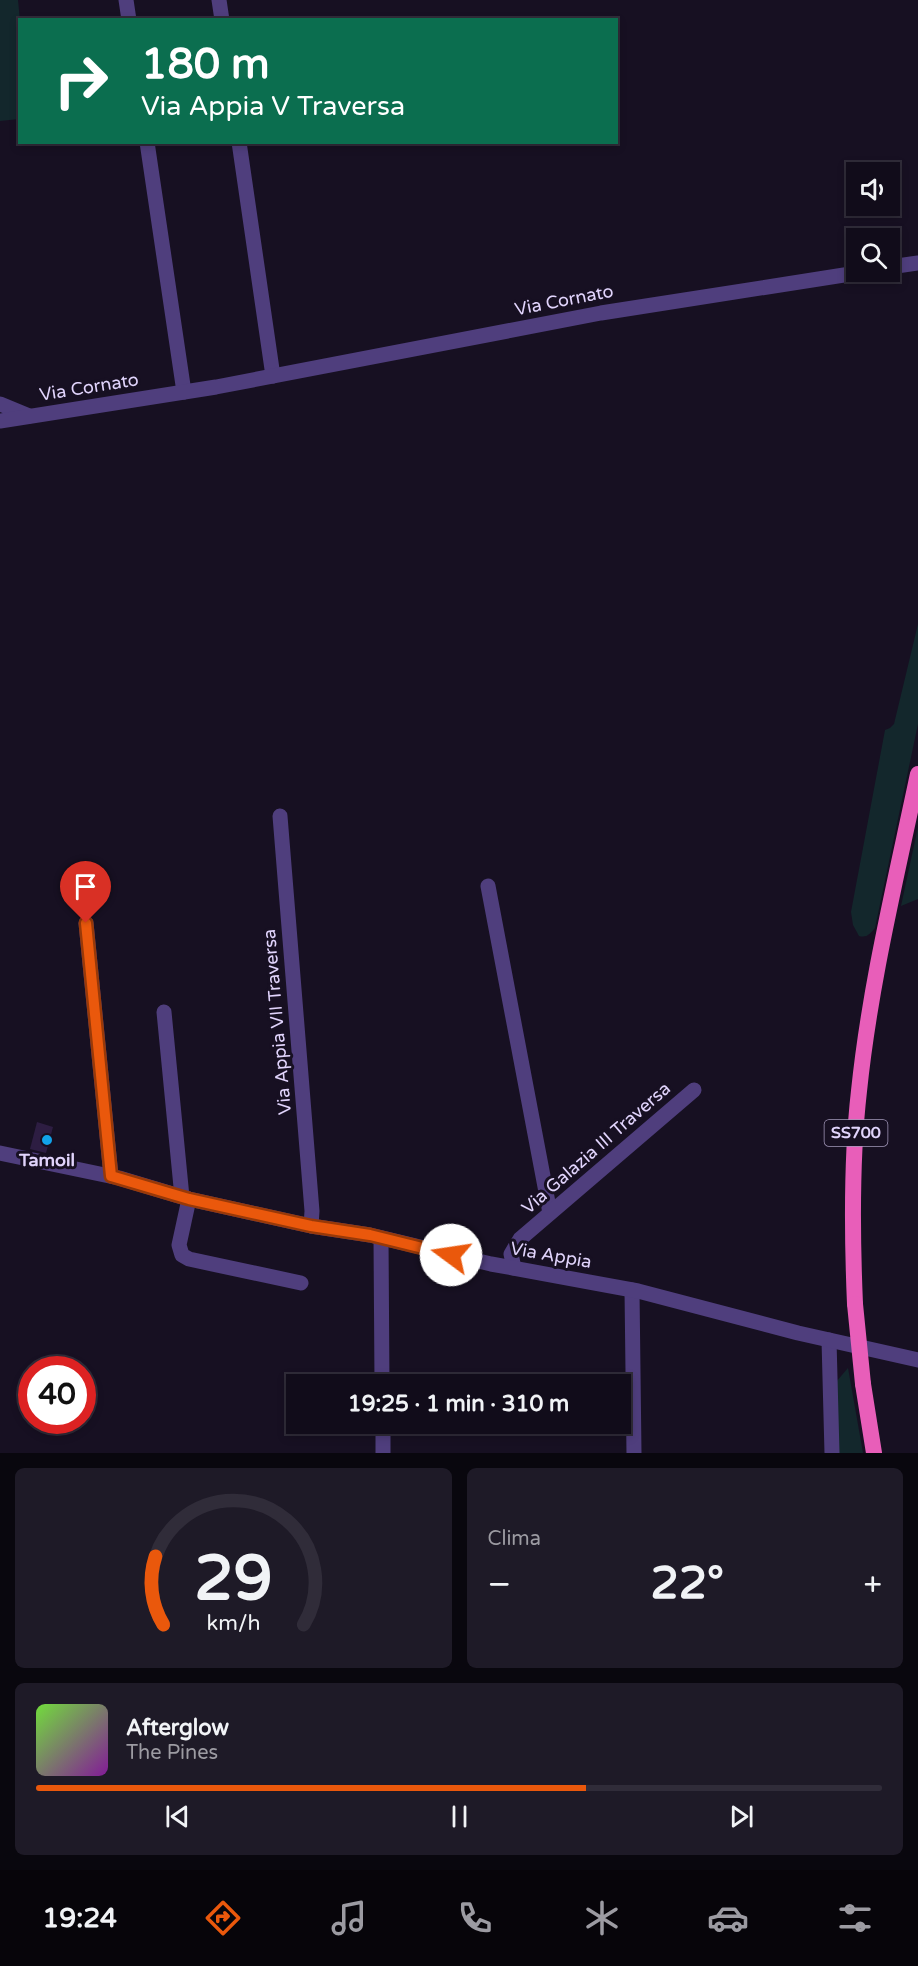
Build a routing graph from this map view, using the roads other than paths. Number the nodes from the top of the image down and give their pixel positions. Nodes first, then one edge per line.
1 (126, 0) edge
2 (219, 0) edge
3 (129, 18) edge
4 (222, 18) edge
5 (147, 144) edge
6 (239, 144) edge
7 (918, 263) edge
8 (900, 266) edge
9 (846, 275) edge
10 (273, 376) junction
11 (184, 392) junction
12 (0, 404) edge
13 (29, 416) junction
14 (0, 421) edge
15 (918, 774) edge
16 (280, 816) dead end
17 (488, 886) dead end
18 (86, 923) dead end
19 (164, 1012) dead end
20 (694, 1090) dead end
21 (0, 1153) edge
22 (111, 1176) junction
23 (185, 1198) junction
24 (550, 1213) junction
25 (311, 1226) junction
26 (381, 1238) junction
27 (514, 1268) junction
28 (301, 1283) dead end
29 (632, 1290) junction
30 (829, 1340) junction
31 (918, 1360) edge
32 (382, 1374) edge
33 (382, 1434) edge
34 (383, 1453) edge
35 (634, 1453) edge
36 (832, 1453) edge
37 (874, 1453) edge

1 - 3 street
2 - 4 street
5 - 11 street
6 - 10 street
7 - 8 street
9 - 10 street, Via Cornato
10 - 11 street, Via Cornato
11 - 13 street, Via Cornato
12 - 13 street
13 - 14 street, Via Cornato
15 - 37 highway, SS700, bridge
16 - 25 street, Via Appia VII Traversa
17 - 24 street
18 - 22 street
19 - 23 street
20 - 24 street, Via Galazia III Traversa
21 - 22 street, Via Appia
22 - 23 street, Via Appia
23 - 25 street, Via Appia
23 - 28 street
24 - 27 street, Via Galazia III Traversa
25 - 26 street, Via Appia
26 - 27 street, Via Appia
26 - 32 street
27 - 29 street, Via Appia
29 - 30 street, Via Appia
29 - 35 street
30 - 31 street, Via Appia
30 - 36 street
33 - 34 street

